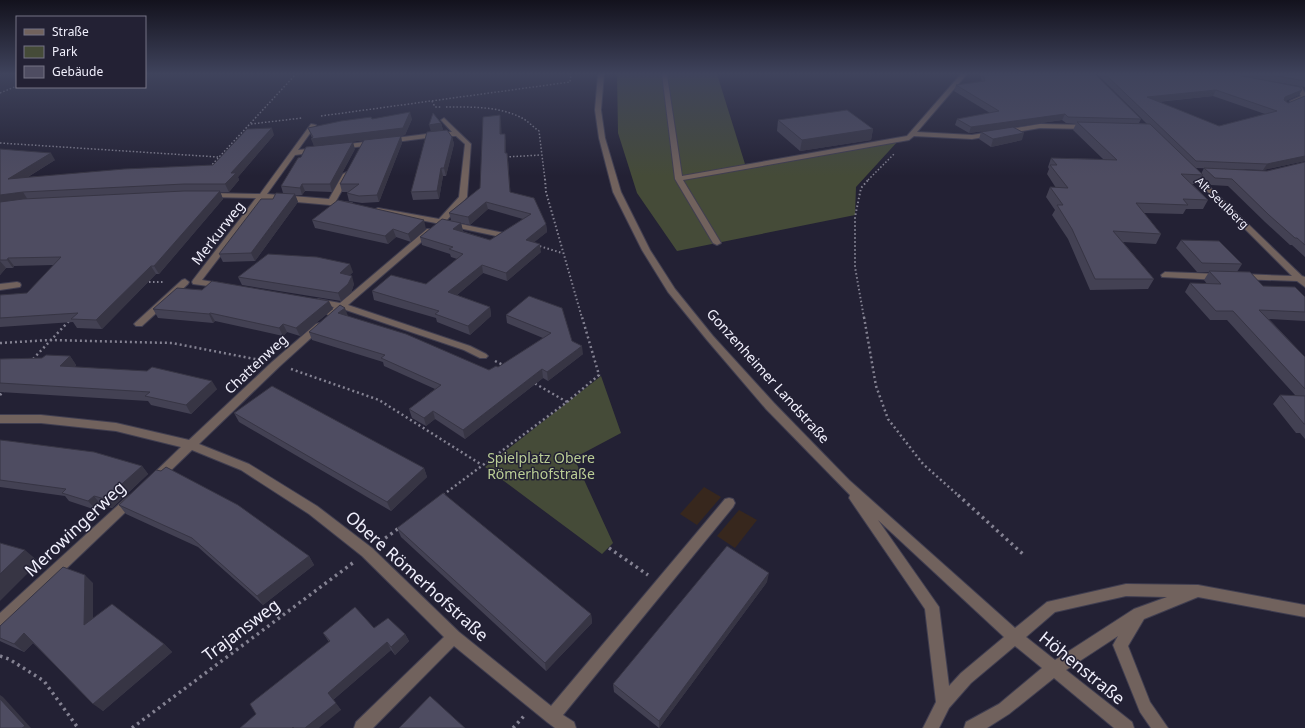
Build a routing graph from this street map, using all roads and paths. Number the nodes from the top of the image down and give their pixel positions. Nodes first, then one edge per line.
1 (265, 108) edge
2 (379, 108) edge
3 (483, 108) edge
4 (598, 108) edge
5 (669, 108) edge
6 (935, 108) edge
7 (318, 116) dead end
8 (303, 118) dead end
9 (444, 120) dead end
10 (251, 124) junction
11 (313, 125) edge
12 (1094, 127) edge
13 (458, 134) junction
14 (911, 136) junction
15 (0, 143) edge
16 (332, 148) edge
17 (325, 149) edge
18 (294, 153) junction
19 (541, 155) junction
20 (219, 157) junction
21 (504, 157) edge
22 (349, 170) edge
23 (207, 171) edge
24 (1205, 172) edge
25 (679, 179) junction
26 (203, 195) edge
27 (262, 196) junction
28 (332, 201) junction
29 (355, 206) edge
30 (371, 209) edge
31 (441, 222) junction
32 (501, 235) edge
33 (717, 243) dead end
34 (535, 245) edge
35 (563, 253) junction
36 (1165, 275) dead end
37 (1303, 280) edge
38 (139, 282) edge
39 (185, 282) joint
40 (17, 285) dead end
41 (0, 287) edge
42 (226, 287) edge
43 (311, 301) edge
44 (342, 306) junction
45 (71, 319) edge
46 (139, 324) dead end
47 (483, 356) joint
48 (30, 362) edge
49 (512, 370) edge
50 (532, 382) edge
51 (10, 384) edge
52 (0, 395) edge
53 (566, 402) junction
54 (0, 419) edge
55 (191, 445) junction
56 (150, 483) edge
57 (845, 484) junction
58 (139, 493) edge
59 (438, 498) edge
60 (729, 503) dead end
61 (402, 526) edge
62 (609, 548) dead end
63 (367, 552) junction
64 (1025, 556) dead end
65 (662, 584) junction
66 (1198, 591) junction
67 (1305, 611) edge
68 (1139, 614) junction
69 (0, 622) edge
70 (454, 637) junction
71 (1015, 637) junction
72 (0, 656) edge
73 (1051, 671) junction
74 (944, 703) junction
75 (552, 717) junction
76 (78, 728) edge
77 (132, 728) edge
78 (362, 728) edge
79 (568, 728) edge
80 (931, 728) edge
81 (972, 728) edge
82 (1126, 728) edge
83 (1160, 728) edge

1 - 10 path
2 - 7 path
3 - 19 path
4 - 57 street, Gonzenheimer Landstraße
5 - 25 street
6 - 14 street
8 - 10 path
9 - 13 street, Chattenweg
10 - 20 path
11 - 18 street
12 - 14 street
13 - 16 street
13 - 31 street, Chattenweg
14 - 25 street
14 - 64 path
15 - 20 path
17 - 18 street
18 - 27 street
19 - 21 path
19 - 35 path
20 - 23 path
22 - 28 street
24 - 37 street, Alt Seulberg
25 - 33 street
26 - 27 street
27 - 28 street
27 - 42 street, Merkurweg
28 - 29 street
30 - 31 street
31 - 32 street
31 - 44 street, Chattenweg
34 - 35 path
35 - 53 path
36 - 37 street, Alt Seulberg
38 - 39 path
39 - 46 street
40 - 41 street
43 - 44 street
44 - 47 street
44 - 55 street, Chattenweg
45 - 48 path
47 - 49 path
50 - 53 path
51 - 52 path
53 - 59 path
54 - 55 street, Obere Römerhofstraße
55 - 56 street
55 - 63 street, Obere Römerhofstraße
57 - 71 street, Gonzenheimer Landstraße
57 - 74 street
58 - 69 street, Merowingerweg
60 - 65 street
61 - 63 path, Trajansweg
62 - 65 path
63 - 70 street, Obere Römerhofstraße
63 - 77 path, Trajansweg
65 - 75 street
66 - 67 street
66 - 68 street
66 - 71 street
68 - 73 street
68 - 83 street
70 - 75 street, Obere Römerhofstraße
70 - 78 street
71 - 73 street, Höhenstraße
71 - 74 street
72 - 76 path
73 - 81 street
73 - 82 street, Höhenstraße
74 - 80 street
75 - 79 street, Obere Römerhofstraße

